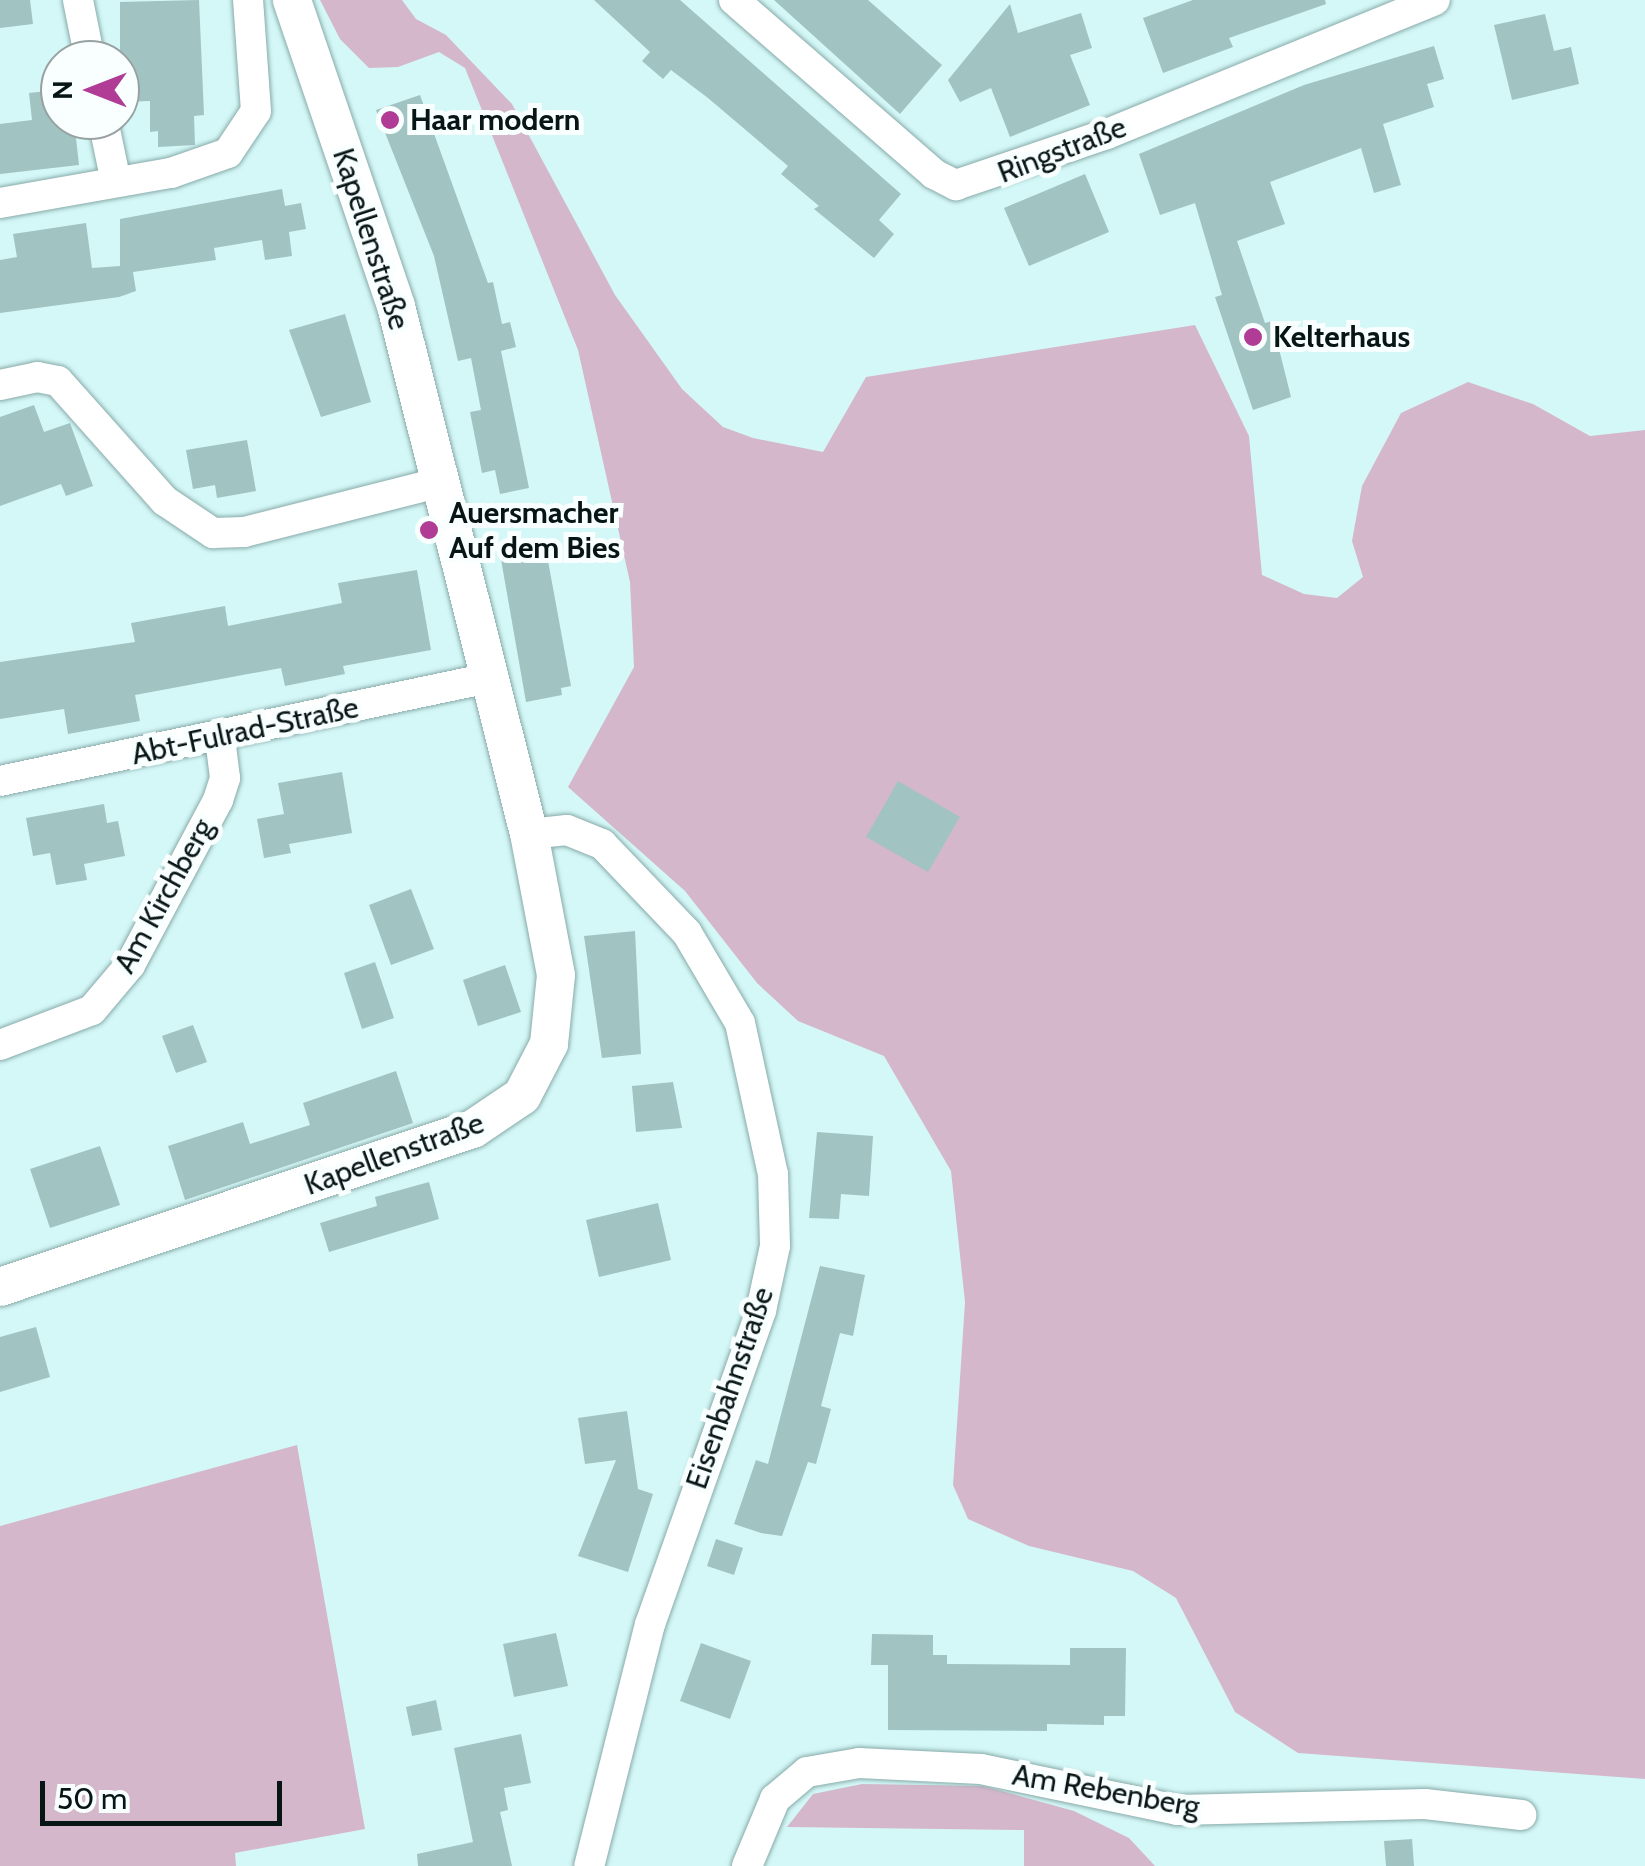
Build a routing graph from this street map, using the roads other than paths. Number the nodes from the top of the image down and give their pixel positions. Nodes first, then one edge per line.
1 (78, 0) edge
2 (248, 0) edge
3 (292, 0) edge
4 (734, 0) edge
5 (1435, 0) edge
6 (86, 40) edge
7 (107, 140) edge
8 (116, 182) junction
9 (0, 203) edge
10 (0, 385) edge
11 (441, 482) junction
12 (489, 678) junction
13 (220, 738) junction
14 (0, 781) edge
15 (529, 834) junction
16 (0, 1045) edge
17 (0, 1287) edge
18 (1521, 1815) dead end
19 (589, 1866) edge
20 (747, 1866) edge

1 - 6 street
2 - 8 street
3 - 11 street, Kapellenstraße
4 - 5 street, Ringstraße
7 - 8 street
8 - 9 street
10 - 11 street
11 - 12 street, Kapellenstraße
12 - 13 street, Abt-Fulrad-Straße
12 - 15 street, Kapellenstraße
13 - 14 street, Abt-Fulrad-Straße
13 - 16 street, Am Kirchberg
15 - 17 street, Kapellenstraße
15 - 19 street, Eisenbahnstraße
18 - 20 street, Am Rebenberg

